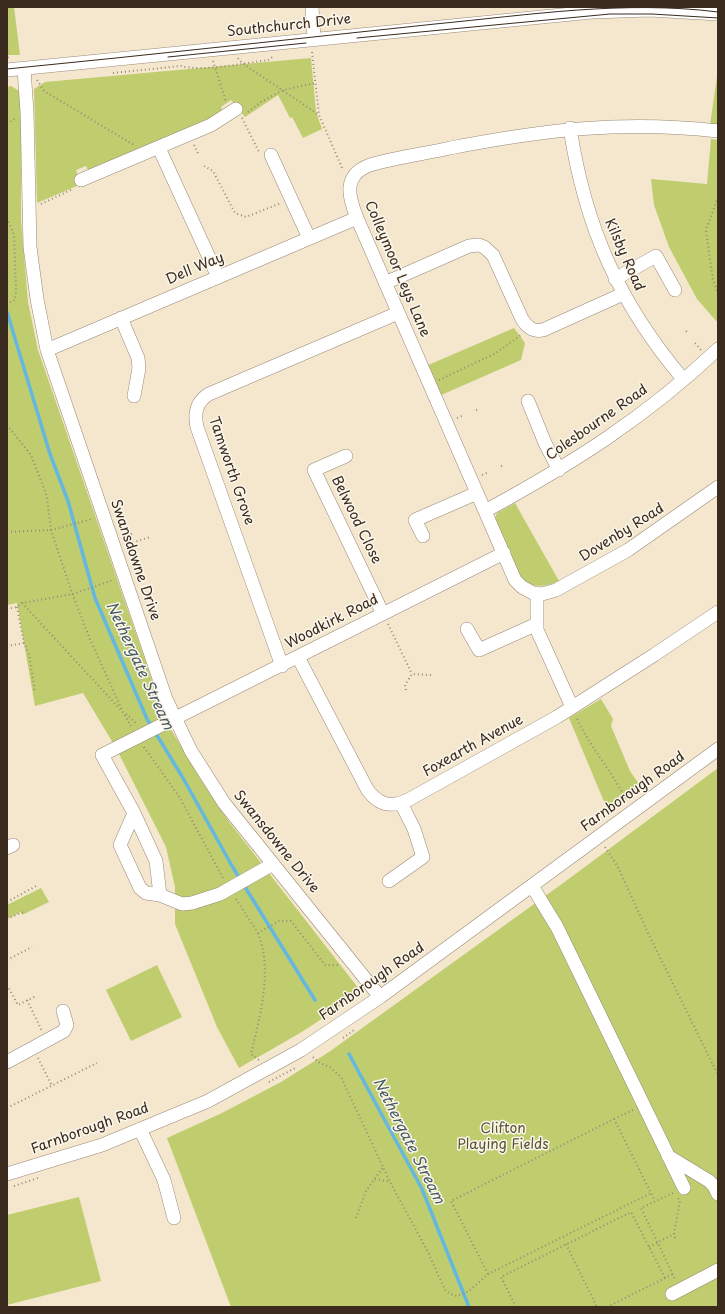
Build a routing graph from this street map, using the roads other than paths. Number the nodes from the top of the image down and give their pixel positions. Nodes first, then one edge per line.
1 (312, 7) edge
2 (718, 14) edge
3 (313, 45) junction
4 (7, 70) edge
5 (28, 76) junction
6 (236, 111) road end
7 (570, 128) junction
8 (718, 131) edge
9 (153, 150) junction
10 (271, 155) road end
11 (82, 175) road end
12 (357, 218) junction
13 (309, 238) junction
14 (218, 277) junction
15 (615, 279) junction
16 (385, 283) junction
17 (675, 290) dead end
18 (623, 294) junction
19 (398, 313) junction
20 (121, 318) junction
21 (718, 349) edge
22 (47, 350) junction
23 (683, 379) junction
24 (134, 396) dead end
25 (528, 401) dead end
26 (346, 456) dead end
27 (559, 470) junction
28 (718, 487) edge
29 (477, 493) junction
30 (485, 511) junction
31 (423, 536) dead end
32 (504, 553) junction
33 (537, 594) junction
34 (718, 612) edge
35 (383, 614) junction
36 (537, 624) junction
37 (467, 629) dead end
38 (298, 657) junction
39 (282, 666) junction
40 (572, 707) junction
41 (175, 719) junction
42 (718, 749) edge
43 (401, 803) junction
44 (134, 813) junction
45 (273, 864) junction
46 (389, 881) dead end
47 (532, 886) junction
48 (160, 895) junction
49 (380, 997) junction
50 (64, 1011) dead end
51 (7, 1062) edge
52 (140, 1130) junction
53 (668, 1156) junction
54 (7, 1174) edge
55 (684, 1188) dead end
56 (718, 1194) edge
57 (174, 1218) dead end
58 (718, 1270) edge
59 (677, 1291) road end

1 - 3 street
2 - 3 street, Southchurch Drive
3 - 5 street, Southchurch Drive
4 - 5 street, Southchurch Drive
5 - 22 street, Swansdowne Drive
6 - 9 street
7 - 8 street
7 - 12 street, Colleymoor Leys Lane
7 - 15 street, Kilsby Road
9 - 11 street
9 - 14 street
10 - 13 street
12 - 13 street, Dell Way
12 - 16 street, Colleymoor Leys Lane
13 - 14 street, Dell Way
14 - 20 street, Dell Way
15 - 17 street
15 - 18 street, Kilsby Road
16 - 18 street
16 - 19 street, Colleymoor Leys Lane
18 - 23 street, Kilsby Road
19 - 29 street, Colleymoor Leys Lane
19 - 39 street, Tamworth Grove
20 - 22 street, Dell Way
20 - 24 street
21 - 23 street, Colesbourne Road
22 - 41 street, Swansdowne Drive
23 - 27 street, Colesbourne Road
25 - 27 street
26 - 35 street, Belwood Close
27 - 30 street, Colesbourne Road
28 - 33 street, Dovenby Road
29 - 30 street, Colleymoor Leys Lane
29 - 31 street
30 - 32 street, Colleymoor Leys Lane
32 - 33 street, Colleymoor Leys Lane
32 - 35 street, Woodkirk Road
33 - 36 street
34 - 40 street, Foxearth Avenue
35 - 38 street, Woodkirk Road
36 - 37 street
36 - 40 street
38 - 39 street, Woodkirk Road
38 - 43 street
39 - 41 street, Woodkirk Road
40 - 43 street, Foxearth Avenue
41 - 44 street, Woodkirk Road
41 - 45 street, Swansdowne Drive
42 - 47 street, Farnborough Road
43 - 46 street
44 - 48 street
44 - 48 street
45 - 48 street
45 - 49 street, Swansdowne Drive
47 - 49 street, Farnborough Road
47 - 53 street
49 - 52 street, Farnborough Road
50 - 51 street
52 - 54 street, Farnborough Road
52 - 57 street
53 - 55 street
53 - 56 street
58 - 59 street

